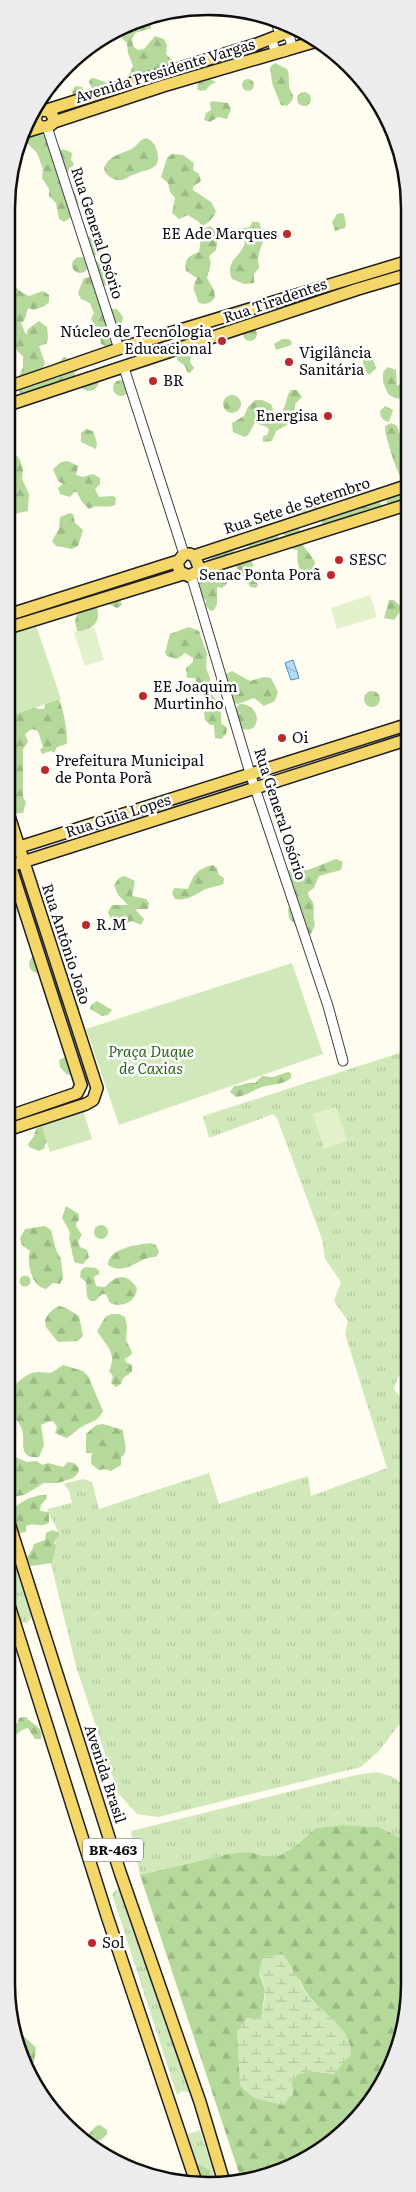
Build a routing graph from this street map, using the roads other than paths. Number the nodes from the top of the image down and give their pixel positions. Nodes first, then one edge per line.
1 (279, 29) edge
2 (285, 32) edge
3 (280, 33) junction
4 (309, 44) edge
5 (286, 52) junction
6 (42, 109) edge
7 (41, 111) edge
8 (38, 117) edge
9 (47, 126) junction
10 (32, 130) edge
11 (401, 263) edge
12 (401, 277) edge
13 (246, 311) junction
14 (251, 325) junction
15 (119, 349) junction
16 (123, 368) junction
17 (15, 385) edge
18 (15, 404) edge
19 (401, 488) edge
20 (401, 507) edge
21 (305, 518) junction
22 (310, 535) junction
23 (185, 557) junction
24 (191, 573) junction
25 (15, 613) edge
26 (15, 626) edge
27 (401, 726) edge
28 (401, 741) edge
29 (250, 773) junction
30 (255, 787) junction
31 (15, 849) edge
32 (15, 852) edge
33 (24, 862) junction
34 (15, 863) edge
35 (15, 885) edge
36 (343, 1061) dead end
37 (15, 1113) edge
38 (15, 1127) edge
39 (15, 1543) edge
40 (15, 1624) edge
41 (194, 2177) edge
42 (222, 2177) edge

1 - 3 street
2 - 3 main road, Avenida Presidente Vargas
3 - 5 street
3 - 5 street
3 - 6 main road, Avenida Presidente Vargas
4 - 5 main road, Avenida Presidente Vargas
5 - 9 main road, Avenida Presidente Vargas
7 - 9 main road, Rua General Osório
8 - 9 main road, Rua General Osório
9 - 10 main road, Avenida Presidente Vargas
9 - 15 street, Rua General Osório
11 - 13 main road, Rua Tiradentes
12 - 14 main road, Rua Tiradentes
13 - 14 main road
13 - 15 main road, Rua Tiradentes
14 - 16 main road, Rua Tiradentes
15 - 16 main road
15 - 16 main road
15 - 17 main road, Rua Tiradentes
16 - 18 main road, Rua Tiradentes
16 - 23 street
19 - 21 main road, Rua Sete de Setembro
20 - 22 main road, Rua Sete de Setembro
21 - 22 main road
21 - 23 main road, Rua Sete de Setembro
22 - 24 main road, Rua Sete de Setembro
23 - 24 main road
23 - 24 main road
23 - 25 main road, Rua Sete de Setembro
24 - 26 main road, Rua Sete de Setembro
24 - 29 street, Rua General Osório
27 - 29 main road, Rua Guia Lopes
28 - 30 main road, Rua Guia Lopes
29 - 30 street, Rua General Osório
29 - 31 main road, Rua Guia Lopes
30 - 33 main road, Rua Guia Lopes
30 - 36 street, Rua General Osório
32 - 33 main road, Rua Antônio João
33 - 34 main road, Rua Guia Lopes
33 - 38 main road, Rua Antônio João
35 - 37 main road, Rua Antônio João
39 - 42 main road, Avenida Brasil / BR-463
40 - 41 main road, BR-463

